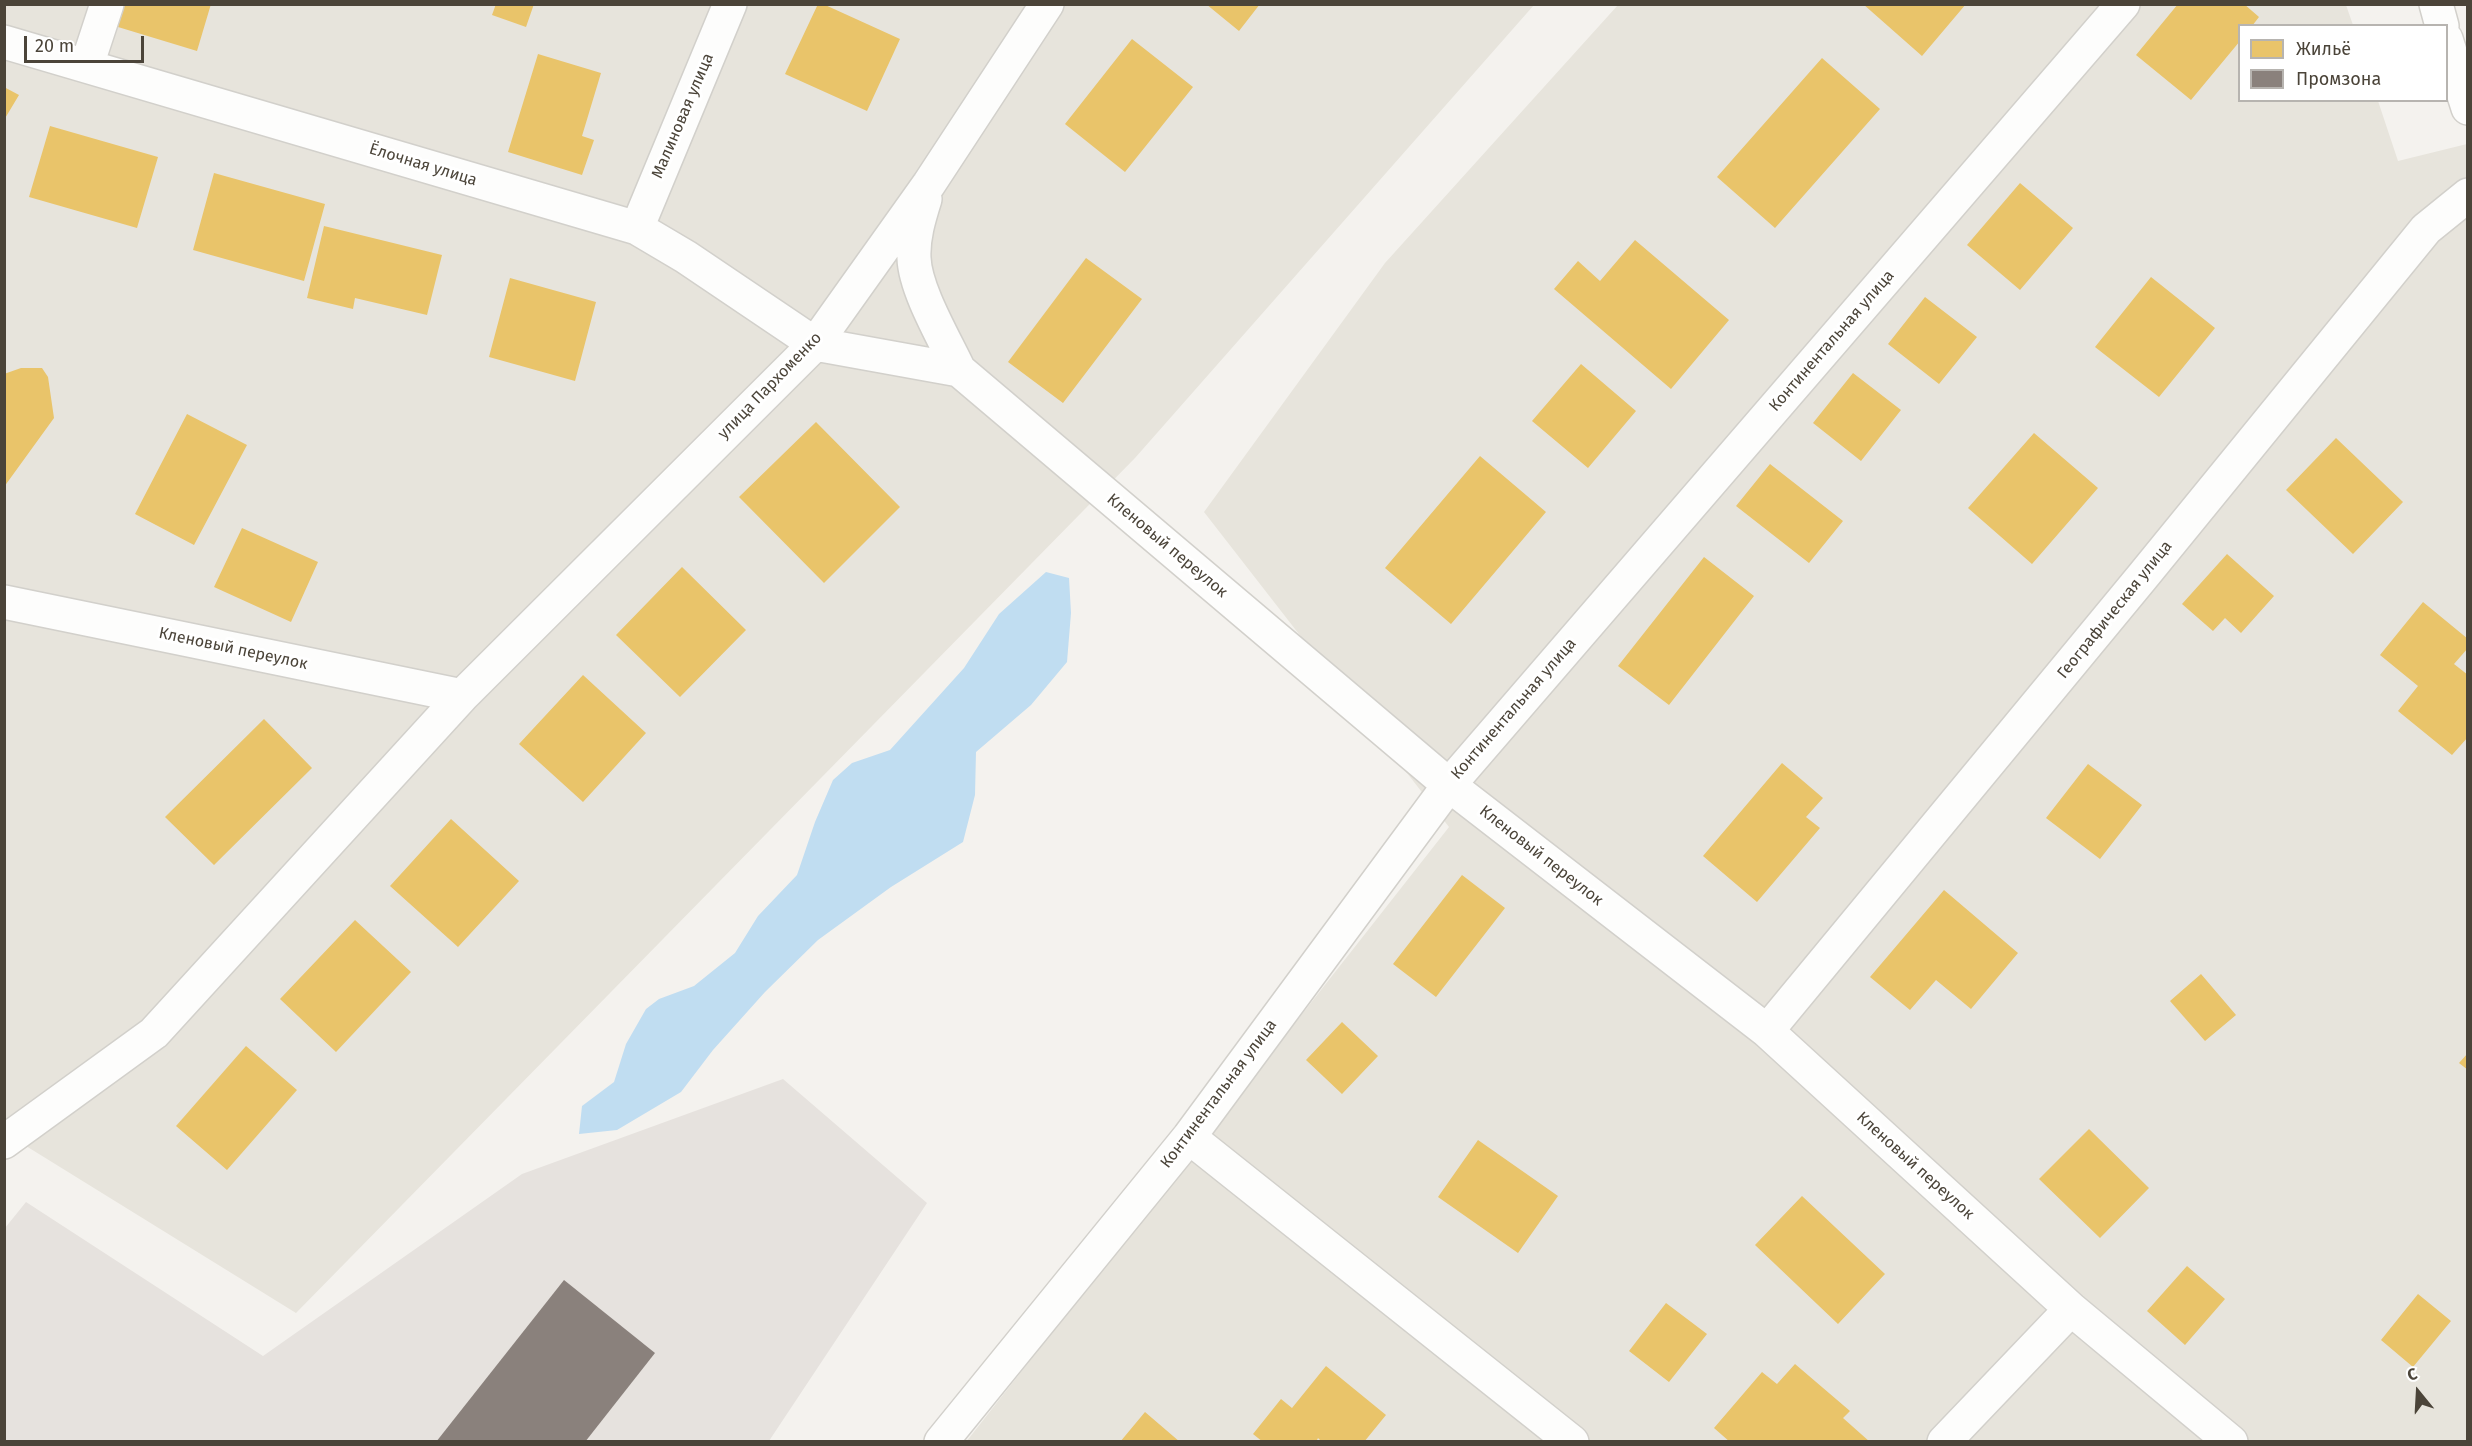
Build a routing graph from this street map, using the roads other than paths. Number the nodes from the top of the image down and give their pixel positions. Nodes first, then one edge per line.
1 (107, 4) edge
2 (730, 4) edge
3 (1047, 4) edge
4 (2123, 4) edge
5 (2436, 4) edge
6 (2441, 24) edge
7 (4, 42) edge
8 (2448, 45) edge
9 (87, 65) junction
10 (2468, 108) edge
11 (929, 184) junction
12 (2468, 195) edge
13 (637, 228) junction
14 (815, 344) junction
15 (958, 370) junction
16 (4, 602) edge
17 (462, 696) junction
18 (1449, 784) junction
19 (1767, 1031) junction
20 (1189, 1137) junction
21 (4, 1142) edge
22 (2071, 1309) junction
23 (941, 1442) edge
24 (1572, 1442) edge
25 (1944, 1442) edge
26 (2231, 1442) edge

1 - 9 street
2 - 13 street, Малиновая улица
3 - 11 street, улица Пархоменко
4 - 18 street, Континентальная улица
5 - 6 street
7 - 9 street, Ёлочная улица
8 - 10 street
9 - 13 street, Ёлочная улица
11 - 14 street, улица Пархоменко
11 - 15 street
12 - 19 street, Географическая улица
13 - 14 street, Ёлочная улица
14 - 15 street, Кленовый переулок
14 - 17 street, улица Пархоменко
15 - 18 street, Кленовый переулок
16 - 17 street, Кленовый переулок
17 - 21 street, улица Пархоменко
18 - 19 street, Кленовый переулок
18 - 20 street, Континентальная улица
19 - 22 street, Кленовый переулок
20 - 23 street, Континентальная улица
20 - 24 street
22 - 25 street
22 - 26 street, Кленовый переулок

